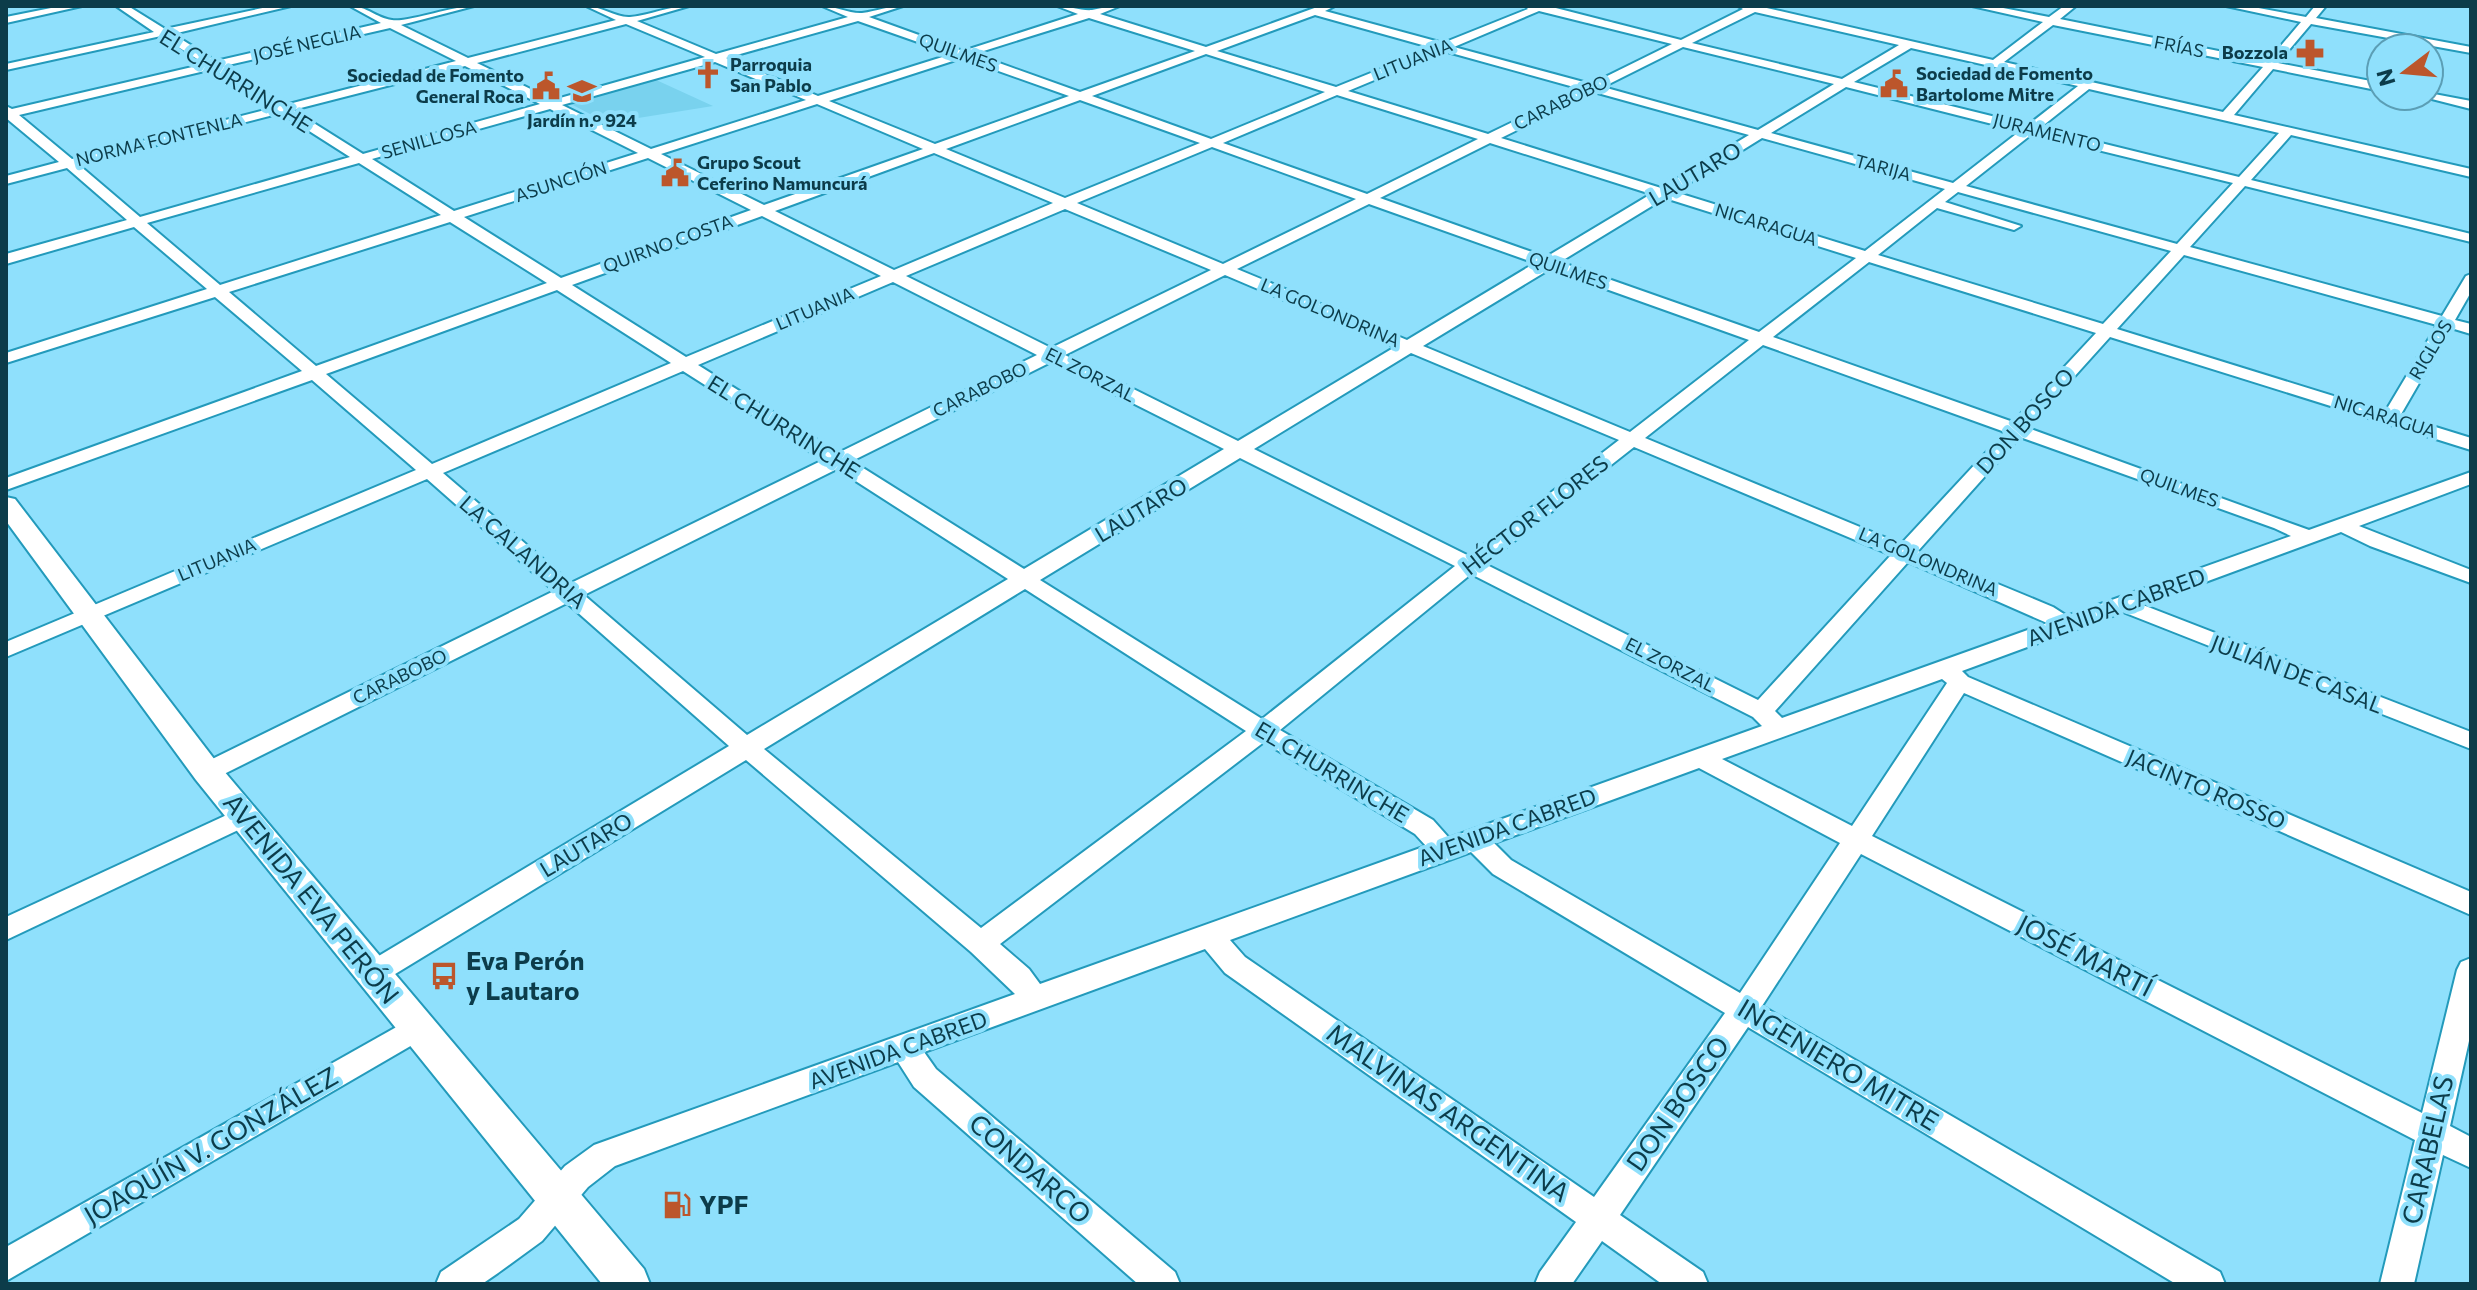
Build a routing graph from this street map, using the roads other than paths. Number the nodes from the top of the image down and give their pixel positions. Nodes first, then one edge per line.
1 (77, 6) edge
2 (121, 6) edge
3 (286, 6) edge
4 (355, 6) edge
5 (469, 6) edge
6 (591, 6) edge
7 (684, 6) edge
8 (827, 6) edge
9 (898, 6) edge
10 (1062, 6) edge
11 (1115, 6) edge
12 (1295, 6) edge
13 (1977, 6) edge
14 (2071, 6) edge
15 (2231, 6) edge
16 (2321, 6) edge
17 (1537, 7) edge
18 (1749, 7) edge
19 (1322, 9) edge
20 (1810, 12) dead end
21 (1089, 14) junction
22 (858, 17) junction
23 (1799, 19) junction
24 (6, 20) edge
25 (2309, 20) junction
26 (627, 21) junction
27 (2052, 21) junction
28 (391, 24) junction
29 (161, 33) junction
30 (1683, 44) junction
31 (1909, 44) junction
32 (1445, 47) junction
33 (1203, 50) junction
34 (2471, 50) edge
35 (962, 54) junction
36 (714, 58) junction
37 (466, 62) junction
38 (1995, 64) junction
39 (2269, 65) junction
40 (214, 66) junction
41 (6, 67) edge
42 (1844, 83) junction
43 (2365, 84) edge
44 (2087, 85) junction
45 (1593, 88) junction
46 (1335, 91) junction
47 (1078, 96) junction
48 (817, 100) junction
49 (2445, 100) edge
50 (550, 105) junction
51 (2471, 105) edge
52 (282, 109) junction
53 (7, 113) edge
54 (2227, 116) junction
55 (2030, 129) junction
56 (2288, 131) junction
57 (1760, 134) junction
58 (1488, 139) junction
59 (1210, 144) junction
60 (932, 148) junction
61 (650, 154) junction
62 (361, 159) junction
63 (66, 164) junction
64 (2471, 173) edge
65 (6, 180) edge
66 (2243, 181) junction
67 (1954, 187) junction
68 (1663, 193) junction
69 (1366, 198) junction
70 (1934, 203) junction
71 (1064, 204) junction
72 (760, 211) junction
73 (453, 217) junction
74 (136, 222) junction
75 (2014, 226) dead end
76 (2471, 238) edge
77 (2182, 249) junction
78 (1866, 256) junction
79 (6, 259) edge
80 (1546, 263) junction
81 (1223, 269) junction
82 (893, 276) junction
83 (2471, 279) edge
84 (557, 284) junction
85 (218, 291) junction
86 (2447, 323) junction
87 (2471, 329) edge
88 (2109, 330) junction
89 (1761, 338) junction
90 (1409, 346) junction
91 (1051, 355) junction
92 (6, 358) edge
93 (684, 364) junction
94 (314, 372) junction
95 (2390, 419) junction
96 (2017, 430) junction
97 (1633, 440) junction
98 (2471, 444) edge
99 (1240, 450) junction
100 (837, 461) junction
101 (429, 471) junction
102 (2471, 478) edge
103 (6, 484) edge
104 (6, 504) edge
105 (2342, 525) junction
106 (2309, 537) junction
107 (1905, 553) junction
108 (1470, 565) junction
109 (2471, 577) edge
110 (1026, 580) junction
111 (571, 593) junction
112 (2124, 605) junction
113 (87, 614) junction
114 (2065, 625) junction
115 (6, 650) edge
116 (1952, 675) junction
117 (1769, 719) junction
118 (1263, 731) junction
119 (2471, 741) edge
120 (747, 748) junction
121 (1701, 757) junction
122 (207, 772) junction
123 (244, 816) junction
124 (1474, 839) junction
125 (1855, 839) junction
126 (1445, 850) junction
127 (2471, 904) edge
128 (6, 929) edge
129 (1210, 936) junction
130 (981, 944) junction
131 (2471, 970) edge
132 (372, 974) junction
133 (1035, 1000) junction
134 (1744, 1010) junction
135 (416, 1028) junction
136 (907, 1047) junction
137 (2432, 1133) junction
138 (2471, 1153) edge
139 (559, 1201) junction
140 (1599, 1218) junction
141 (6, 1268) edge
142 (14, 1284) edge
143 (453, 1284) edge
144 (629, 1284) edge
145 (1163, 1284) edge
146 (1552, 1284) edge
147 (1691, 1284) edge
148 (2208, 1284) edge
149 (2397, 1284) edge

1 - 24 street
2 - 29 street, EL CHURRINCHE
3 - 29 street
4 - 28 street, EL ZORZAL
5 - 28 street, JOSÉ NEGLIA
6 - 26 street, LA GOLONDRINA
7 - 26 street, NORMA FONTENLA
8 - 22 street, QUILMES
9 - 22 street, SENILLOSA
10 - 21 street, NICARAGUA
11 - 21 street, ASUNCIÓN
12 - 19 street, TARIJA
13 - 27 street, FRÍAS
14 - 27 street
15 - 25 street
16 - 25 street
17 - 30 street, JURAMENTO
17 - 32 street, LITUANIA
18 - 23 street
18 - 30 street, CARABOBO
19 - 32 street, TARIJA
19 - 33 street, QUIRNO COSTA
20 - 23 street
21 - 33 street, NICARAGUA
21 - 35 street, ASUNCIÓN
22 - 35 street, QUILMES
22 - 36 street, SENILLOSA
23 - 31 street
25 - 34 street
25 - 39 street
26 - 36 street, LA GOLONDRINA
26 - 37 street, NORMA FONTENLA
27 - 38 street
27 - 39 street, FRÍAS
28 - 37 street, EL ZORZAL
28 - 40 street, JOSÉ NEGLIA
29 - 40 street, EL CHURRINCHE
29 - 41 street
30 - 42 street, JURAMENTO
30 - 45 street, CARABOBO
31 - 38 street
31 - 42 street, LAUTARO
32 - 45 street, TARIJA
32 - 46 street, LITUANIA
33 - 46 street, NICARAGUA
33 - 47 street, QUIRNO COSTA
35 - 47 street, QUILMES
35 - 48 street, ASUNCIÓN
36 - 48 street, LA GOLONDRINA
36 - 50 street, SENILLOSA
37 - 50 street, EL ZORZAL
37 - 52 street, NORMA FONTENLA
38 - 44 street
39 - 43 street, FRÍAS
39 - 54 street
40 - 52 street, EL CHURRINCHE
40 - 53 street, JOSÉ NEGLIA
42 - 55 street, JURAMENTO
42 - 57 street, LAUTARO
44 - 54 street
44 - 55 street, HÉCTOR FLORES
45 - 57 street, TARIJA
45 - 58 street, CARABOBO
46 - 58 street, NICARAGUA
46 - 59 street, LITUANIA
47 - 59 street, QUILMES
47 - 60 street, QUIRNO COSTA
48 - 60 street, LA GOLONDRINA
48 - 61 street, ASUNCIÓN
49 - 51 street
50 - 61 street, EL ZORZAL
50 - 62 street, SENILLOSA
52 - 62 street, EL CHURRINCHE
52 - 63 street, NORMA FONTENLA
53 - 63 street, LA CALANDRIA
54 - 56 street
55 - 66 street, JURAMENTO
55 - 67 street, HÉCTOR FLORES
56 - 64 street
56 - 66 street, DON BOSCO
57 - 67 street, TARIJA
57 - 68 street, LAUTARO
58 - 68 street, NICARAGUA
58 - 69 street, CARABOBO
59 - 69 street, QUILMES
59 - 71 street, LITUANIA
60 - 71 street, LA GOLONDRINA
60 - 72 street, QUIRNO COSTA
61 - 72 street, EL ZORZAL
61 - 73 street, ASUNCIÓN
62 - 73 street, EL CHURRINCHE
62 - 74 street, SENILLOSA
63 - 65 street, NORMA FONTENLA
63 - 74 street, LA CALANDRIA
66 - 76 street, JURAMENTO
66 - 77 street, DON BOSCO
67 - 70 street, HÉCTOR FLORES
67 - 77 street, TARIJA
68 - 78 street, NICARAGUA
68 - 80 street, LAUTARO
69 - 80 street, QUILMES
69 - 81 street, CARABOBO
70 - 75 street
70 - 78 street, HÉCTOR FLORES
71 - 81 street, LA GOLONDRINA
71 - 82 street, LITUANIA
72 - 82 street, EL ZORZAL
72 - 84 street, QUIRNO COSTA
73 - 84 street, EL CHURRINCHE
73 - 85 street, ASUNCIÓN
74 - 79 street, SENILLOSA
74 - 85 street, LA CALANDRIA
77 - 86 street, TARIJA
77 - 88 street, DON BOSCO
78 - 88 street, NICARAGUA
78 - 89 street, HÉCTOR FLORES
80 - 89 street, QUILMES
80 - 90 street, LAUTARO
81 - 90 street, LA GOLONDRINA
81 - 91 street, CARABOBO
82 - 91 street, EL ZORZAL
82 - 93 street, LITUANIA
83 - 86 street, RIGLOS
84 - 93 street, EL CHURRINCHE
84 - 94 street, QUIRNO COSTA
85 - 92 street, ASUNCIÓN
85 - 94 street, LA CALANDRIA
86 - 87 street, TARIJA
86 - 95 street, RIGLOS
88 - 95 street, NICARAGUA
88 - 96 street, DON BOSCO
89 - 96 street, QUILMES
89 - 97 street, HÉCTOR FLORES
90 - 97 street, LA GOLONDRINA
90 - 99 street, LAUTARO
91 - 99 street, EL ZORZAL
91 - 100 street, CARABOBO
93 - 100 street, EL CHURRINCHE
93 - 101 street, LITUANIA
94 - 101 street, LA CALANDRIA
94 - 103 street, QUIRNO COSTA
95 - 98 street, NICARAGUA
96 - 106 street, QUILMES
96 - 107 street, DON BOSCO
97 - 107 street, LA GOLONDRINA
97 - 108 street, HÉCTOR FLORES
99 - 108 street, EL ZORZAL
99 - 110 street, LAUTARO
100 - 110 street, EL CHURRINCHE
100 - 111 street, CARABOBO
101 - 111 street, LA CALANDRIA
101 - 113 street, LITUANIA
102 - 105 street, AVENIDA CABRED
104 - 113 main road, AVENIDA EVA PERÓN
105 - 106 street, AVENIDA CABRED
105 - 109 street
106 - 112 street, AVENIDA CABRED
107 - 114 street, LA GOLONDRINA
107 - 117 street, DON BOSCO
108 - 117 street, EL ZORZAL
108 - 118 street, HÉCTOR FLORES
110 - 118 street, EL CHURRINCHE
110 - 120 street, LAUTARO
111 - 120 street, LA CALANDRIA
111 - 122 street, CARABOBO
112 - 114 street, AVENIDA CABRED
112 - 119 street, JULIÁN DE CASAL
113 - 115 street, LITUANIA
113 - 122 main road, AVENIDA EVA PERÓN
114 - 116 street, AVENIDA CABRED
116 - 117 street, AVENIDA CABRED
116 - 125 street, DON BOSCO
116 - 127 street, JACINTO ROSSO
117 - 121 street, AVENIDA CABRED
118 - 126 street, EL CHURRINCHE
118 - 130 street, HÉCTOR FLORES
120 - 130 street, LA CALANDRIA
120 - 132 street, LAUTARO
121 - 124 street, AVENIDA CABRED
121 - 125 street, JOSÉ MARTÍ
122 - 123 main road, AVENIDA EVA PERÓN
123 - 128 street
123 - 132 main road, AVENIDA EVA PERÓN
124 - 126 street, AVENIDA CABRED
124 - 134 street, INGENIERO MITRE
125 - 134 street, DON BOSCO
125 - 137 street, JOSÉ MARTÍ
126 - 129 street, AVENIDA CABRED
129 - 133 street, AVENIDA CABRED
129 - 140 street, MALVINAS ARGENTINA
130 - 133 street, LA CALANDRIA
131 - 137 street, CARABELAS
132 - 135 main road, AVENIDA EVA PERÓN
133 - 136 street, AVENIDA CABRED
134 - 140 street, DON BOSCO
134 - 148 street, INGENIERO MITRE
135 - 139 main road, AVENIDA EVA PERÓN
135 - 141 street, JOAQUÍN V. GONZÁLEZ
136 - 139 street, AVENIDA CABRED
136 - 145 street, CONDARCO
137 - 138 street, JOSÉ MARTÍ
137 - 149 street, CARABELAS
139 - 143 street, AVENIDA CABRED
139 - 144 main road, AVENIDA EVA PERÓN
140 - 146 street, DON BOSCO
140 - 147 street, MALVINAS ARGENTINA
141 - 142 street

